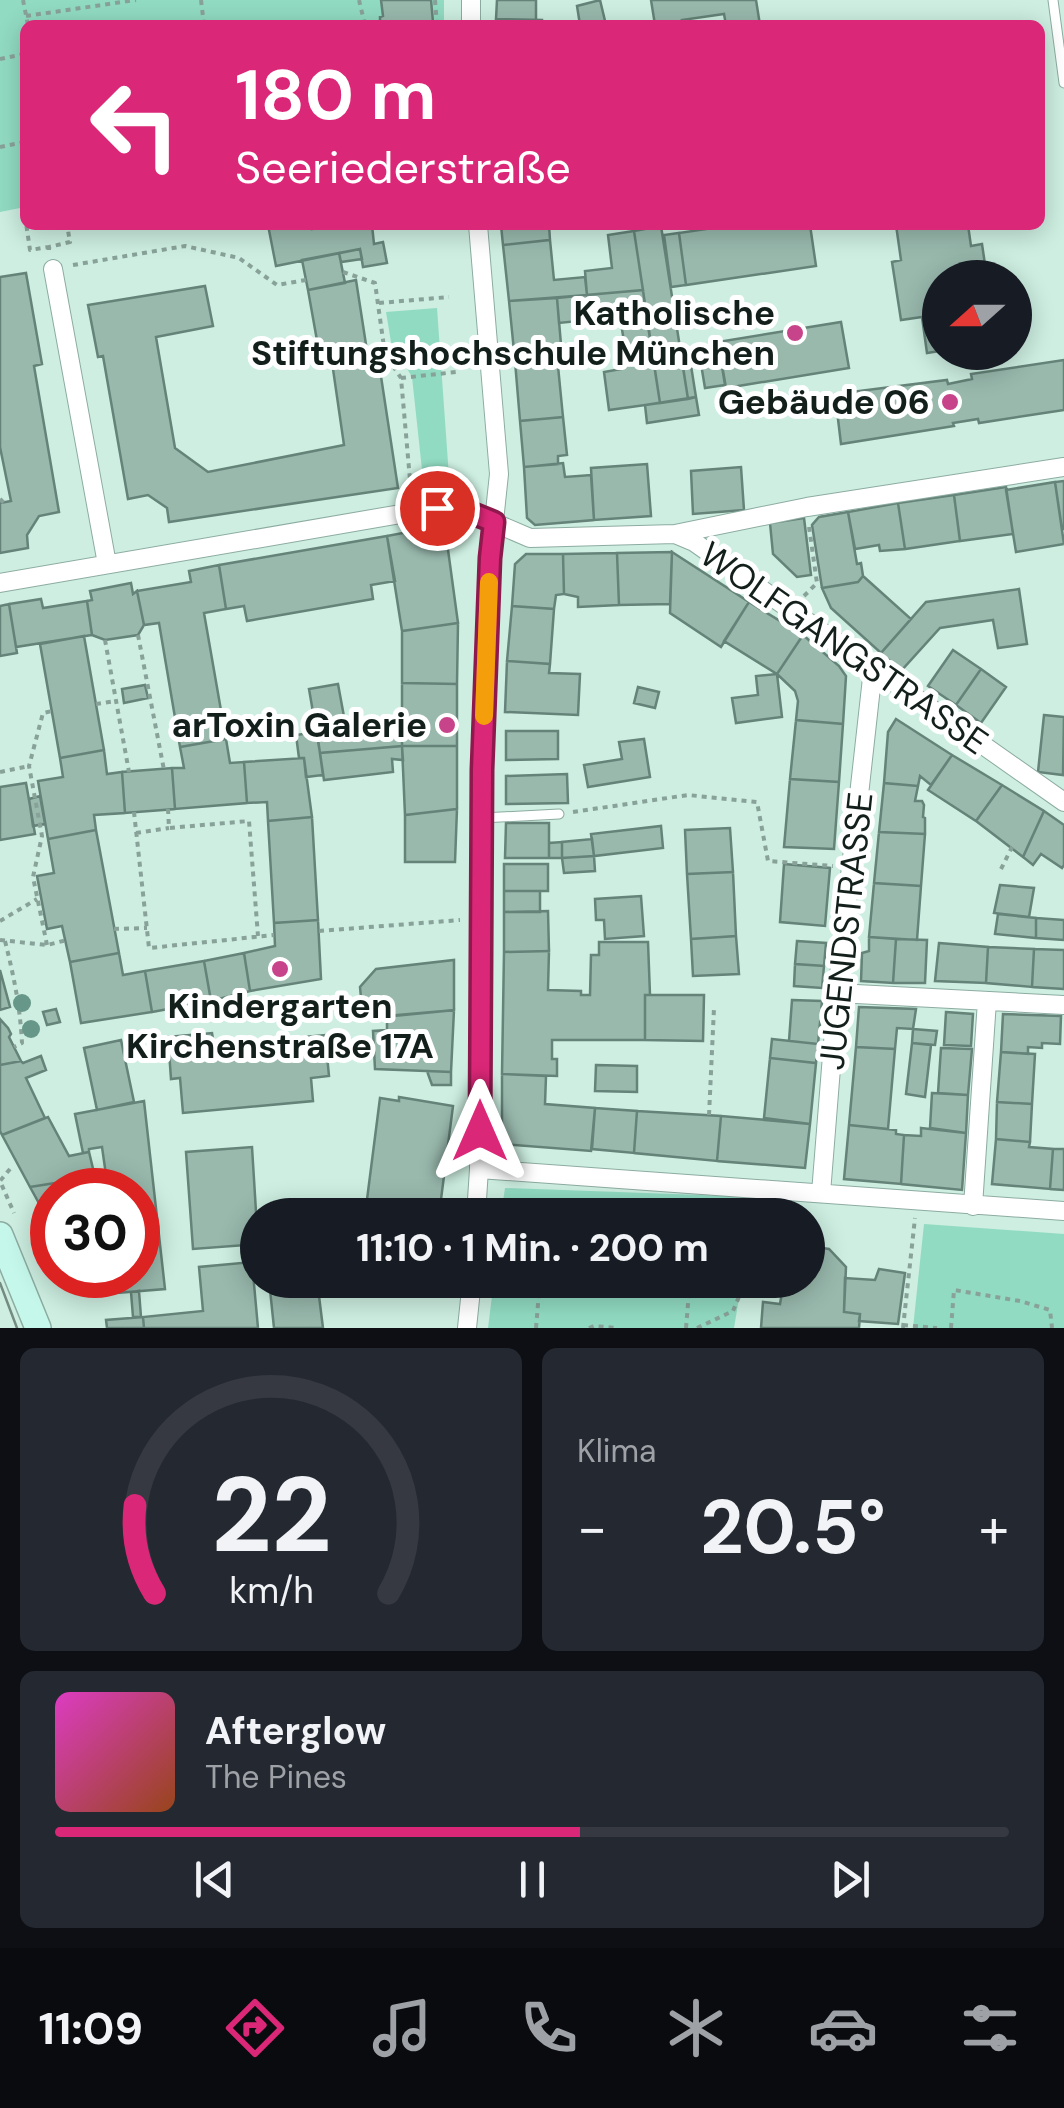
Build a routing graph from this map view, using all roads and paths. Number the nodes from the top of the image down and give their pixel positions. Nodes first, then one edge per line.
1 (24, 0) edge
2 (136, 0) edge
3 (1053, 0) edge
4 (26, 16) junction
5 (27, 20) edge
6 (1064, 83) edge
7 (26, 230) edge
8 (68, 230) edge
9 (478, 230) edge
10 (53, 269) joint
11 (344, 272) dead end
12 (306, 280) dead end
13 (448, 297) dead end
14 (378, 304) junction
15 (456, 372) dead end
16 (400, 378) junction
17 (1064, 467) edge
18 (411, 491) dead end
19 (806, 507) junction
20 (494, 522) junction
21 (675, 534) junction
22 (107, 564) junction
23 (0, 584) edge
24 (790, 611) junction
25 (138, 635) dead end
26 (105, 640) dead end
27 (872, 669) junction
28 (116, 700) junction
29 (96, 704) dead end
30 (52, 710) dead end
31 (29, 766) junction
32 (164, 770) dead end
33 (0, 772) edge
34 (130, 772) dead end
35 (1064, 802) edge
36 (168, 810) dead end
37 (134, 812) dead end
38 (559, 814) joint
39 (482, 818) junction
40 (169, 828) junction
41 (136, 832) junction
42 (1012, 848) dead end
43 (837, 866) dead end
44 (1000, 869) dead end
45 (38, 899) junction
46 (482, 918) junction
47 (0, 921) edge
48 (146, 928) junction
49 (114, 929) dead end
50 (318, 931) dead end
51 (274, 935) dead end
52 (258, 936) junction
53 (66, 940) dead end
54 (3, 941) edge
55 (47, 945) junction
56 (837, 994) junction
57 (987, 1001) junction
58 (1064, 1005) edge
59 (714, 1008) dead end
60 (14, 1047) dead end
61 (710, 1115) dead end
62 (480, 1169) junction
63 (821, 1193) junction
64 (477, 1198) edge
65 (916, 1202) junction
66 (974, 1206) junction
67 (1064, 1212) edge
68 (0, 1235) edge
69 (470, 1298) edge
70 (538, 1298) edge
71 (688, 1298) edge
72 (738, 1298) edge
73 (903, 1326) edge
74 (38, 1328) edge
75 (467, 1328) edge
76 (536, 1328) edge
77 (589, 1328) edge
78 (618, 1328) edge
79 (686, 1328) edge
80 (696, 1328) edge
81 (937, 1328) edge
82 (951, 1328) edge
83 (1052, 1328) edge

1 - 4 path
2 - 4 path
3 - 6 lane
4 - 5 path
7 - 8 path
9 - 20 street
10 - 12 path
10 - 22 street
11 - 14 path
13 - 14 path
14 - 16 path
15 - 16 path
16 - 18 path
17 - 19 street
19 - 21 street
19 - 24 path
20 - 21 street, WOLFGANGSTRASSE
20 - 22 street, WOLFGANGSTRASSE
20 - 39 street
21 - 24 street, WOLFGANGSTRASSE
22 - 23 street, WOLFGANGSTRASSE
24 - 27 street, WOLFGANGSTRASSE
25 - 32 path
26 - 28 path
27 - 35 street, WOLFGANGSTRASSE
27 - 56 street, JUGENDSTRASSE
28 - 29 path
28 - 34 path
30 - 31 path
31 - 33 path
31 - 45 path
36 - 40 path
37 - 41 path
38 - 39 lane
38 - 43 path
39 - 46 street
40 - 41 path
40 - 52 path
41 - 48 path
42 - 44 path
45 - 47 path
45 - 55 path
46 - 50 path
46 - 62 street
48 - 49 path
48 - 52 path
51 - 52 path
53 - 55 path
54 - 55 path
54 - 60 path
56 - 57 street
56 - 63 street, JUGENDSTRASSE
57 - 58 street
57 - 66 street
59 - 61 path
62 - 63 street
62 - 64 street
63 - 65 street
65 - 66 street
65 - 73 path
66 - 67 street
68 - 74 main road
69 - 75 street
70 - 76 path
71 - 79 path
72 - 80 path
73 - 81 path
77 - 78 path
82 - 83 path

